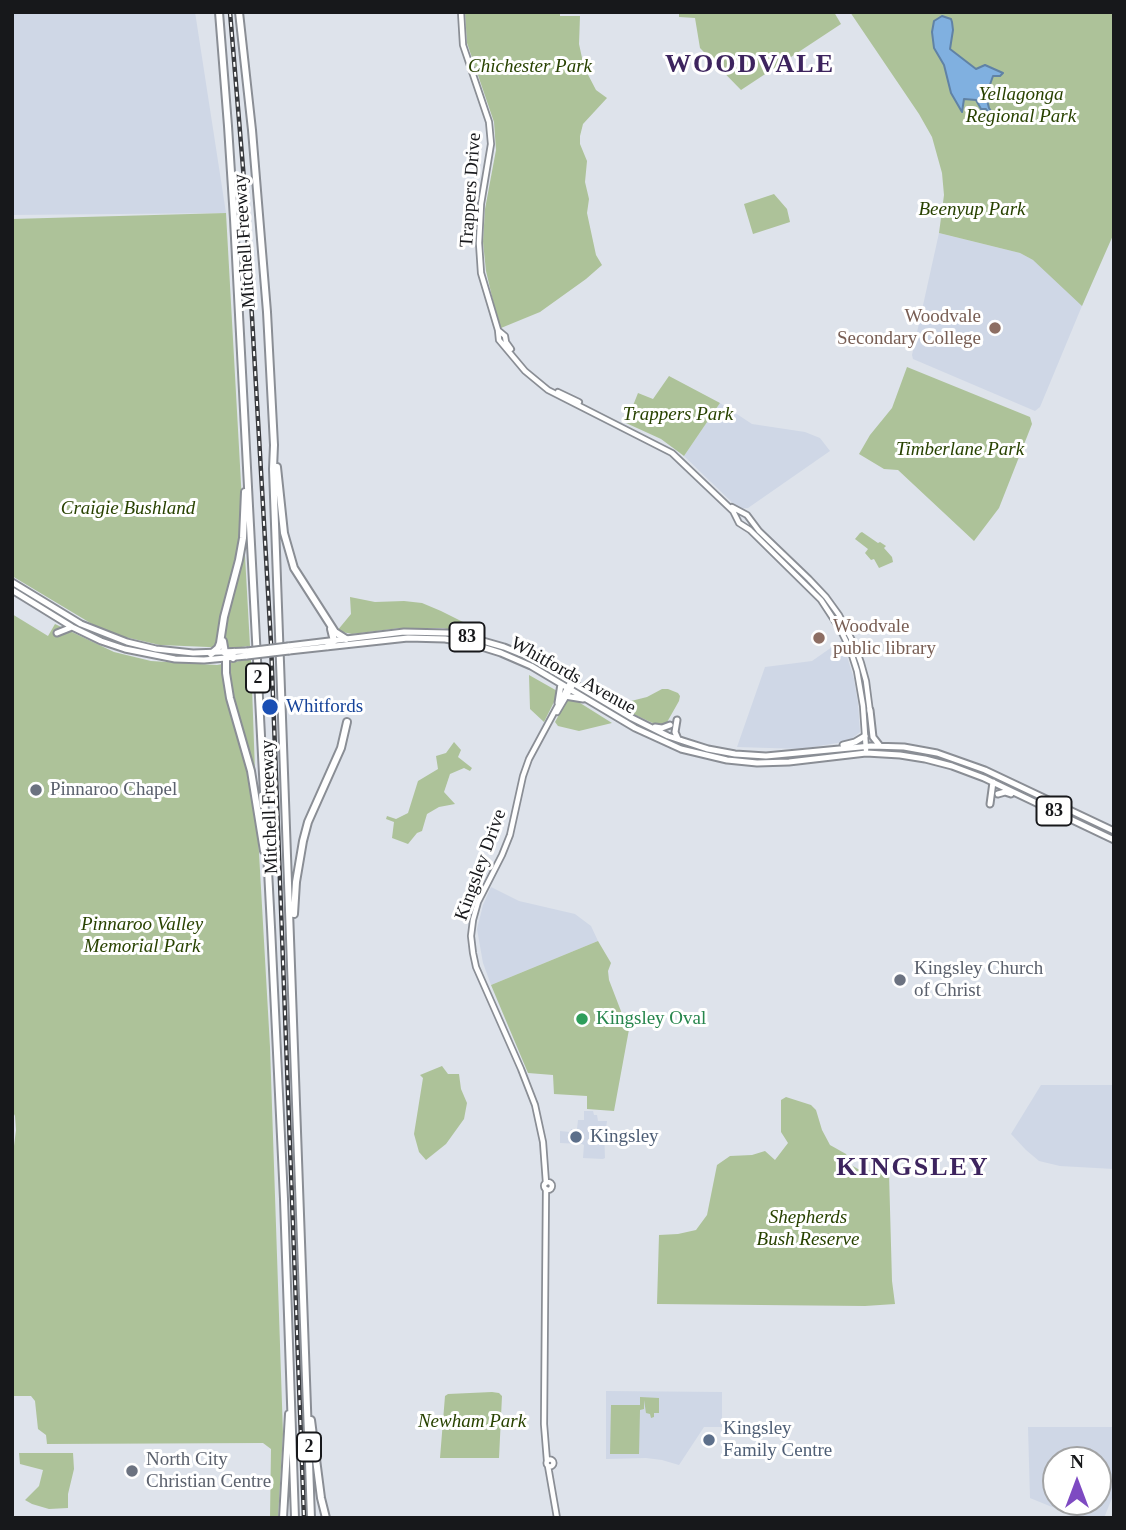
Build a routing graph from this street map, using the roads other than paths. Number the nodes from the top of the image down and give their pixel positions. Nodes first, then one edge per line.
1 (219, 12) edge
2 (239, 12) edge
3 (461, 12) edge
4 (501, 336) junction
5 (274, 445) junction
6 (247, 472) junction
7 (744, 513) junction
8 (738, 518) junction
9 (749, 518) junction
10 (742, 524) junction
11 (12, 582) edge
12 (12, 590) edge
13 (328, 620) junction
14 (72, 627) junction
15 (223, 628) junction
16 (57, 633) dead end
17 (346, 639) junction
18 (334, 640) junction
19 (327, 646) junction
20 (288, 648) junction
21 (229, 655) junction
22 (214, 656) junction
23 (226, 673) junction
24 (569, 685) junction
25 (565, 696) junction
26 (589, 701) junction
27 (558, 703) joint
28 (870, 710) junction
29 (677, 720) dead end
30 (347, 722) dead end
31 (642, 723) junction
32 (670, 725) dead end
33 (865, 736) junction
34 (678, 739) junction
35 (881, 746) junction
36 (827, 750) junction
37 (868, 750) junction
38 (766, 756) junction
39 (778, 762) junction
40 (993, 782) junction
41 (998, 794) dead end
42 (1028, 799) junction
43 (990, 804) dead end
44 (1114, 831) edge
45 (1114, 840) edge
46 (269, 884) junction
47 (291, 937) junction
48 (548, 1186) junction
49 (306, 1376) junction
50 (291, 1391) junction
51 (282, 1518) edge
52 (295, 1518) edge
53 (311, 1518) edge
54 (326, 1518) edge
55 (558, 1518) edge

1 - 6 highway, Mitchell Freeway / 2
2 - 5 highway, Mitchell Freeway / 2
3 - 4 main road, Trappers Drive
4 - 7 main road, Trappers Drive
4 - 8 main road, Trappers Drive
5 - 13 highway
5 - 47 highway, Mitchell Freeway / 2
6 - 15 highway
6 - 46 highway, Mitchell Freeway / 2
7 - 8 main road
7 - 9 main road
8 - 10 main road
9 - 10 main road
9 - 28 main road
10 - 33 main road
11 - 22 main road, Whitfords Avenue / 83
12 - 14 main road, Whitfords Avenue / 83
13 - 17 highway
13 - 18 highway
14 - 16 main road
14 - 22 main road, Whitfords Avenue / 83
15 - 21 highway
15 - 22 highway
17 - 18 main road, Whitfords Avenue / 83
17 - 24 main road, Whitfords Avenue / 83
18 - 19 highway
18 - 20 main road, Whitfords Avenue / 83
19 - 20 main road, Whitfords Avenue / 83
19 - 24 main road, Whitfords Avenue / 83
20 - 21 main road, Whitfords Avenue / 83, bridge
21 - 22 main road, Whitfords Avenue / 83
21 - 23 highway
22 - 23 highway
23 - 46 highway
24 - 25 main road, Kingsley Drive
24 - 26 main road, Whitfords Avenue / 83
24 - 27 main road
24 - 31 main road, Whitfords Avenue / 83
25 - 26 main road
25 - 48 main road, Kingsley Drive
26 - 39 main road, Whitfords Avenue / 83
27 - 48 main road, Kingsley Drive
28 - 35 main road
28 - 37 main road
29 - 34 main road
30 - 47 highway
31 - 32 main road
31 - 34 main road, Whitfords Avenue / 83
33 - 36 main road
33 - 37 main road
34 - 38 main road, Whitfords Avenue / 83
35 - 37 main road, Whitfords Avenue / 83
35 - 44 main road, Whitfords Avenue / 83
36 - 37 main road, Whitfords Avenue / 83
36 - 38 main road, Whitfords Avenue / 83
37 - 39 main road, Whitfords Avenue / 83
37 - 40 main road, Whitfords Avenue / 83
38 - 39 main road
40 - 42 main road, Whitfords Avenue / 83
40 - 43 main road
41 - 42 main road
42 - 45 main road, Whitfords Avenue / 83
46 - 50 highway, Mitchell Freeway / 2
47 - 49 highway, Mitchell Freeway / 2
48 - 55 main road, Kingsley Drive
49 - 53 highway, Mitchell Freeway / 2
49 - 54 highway
50 - 51 highway
50 - 52 highway, Mitchell Freeway / 2

